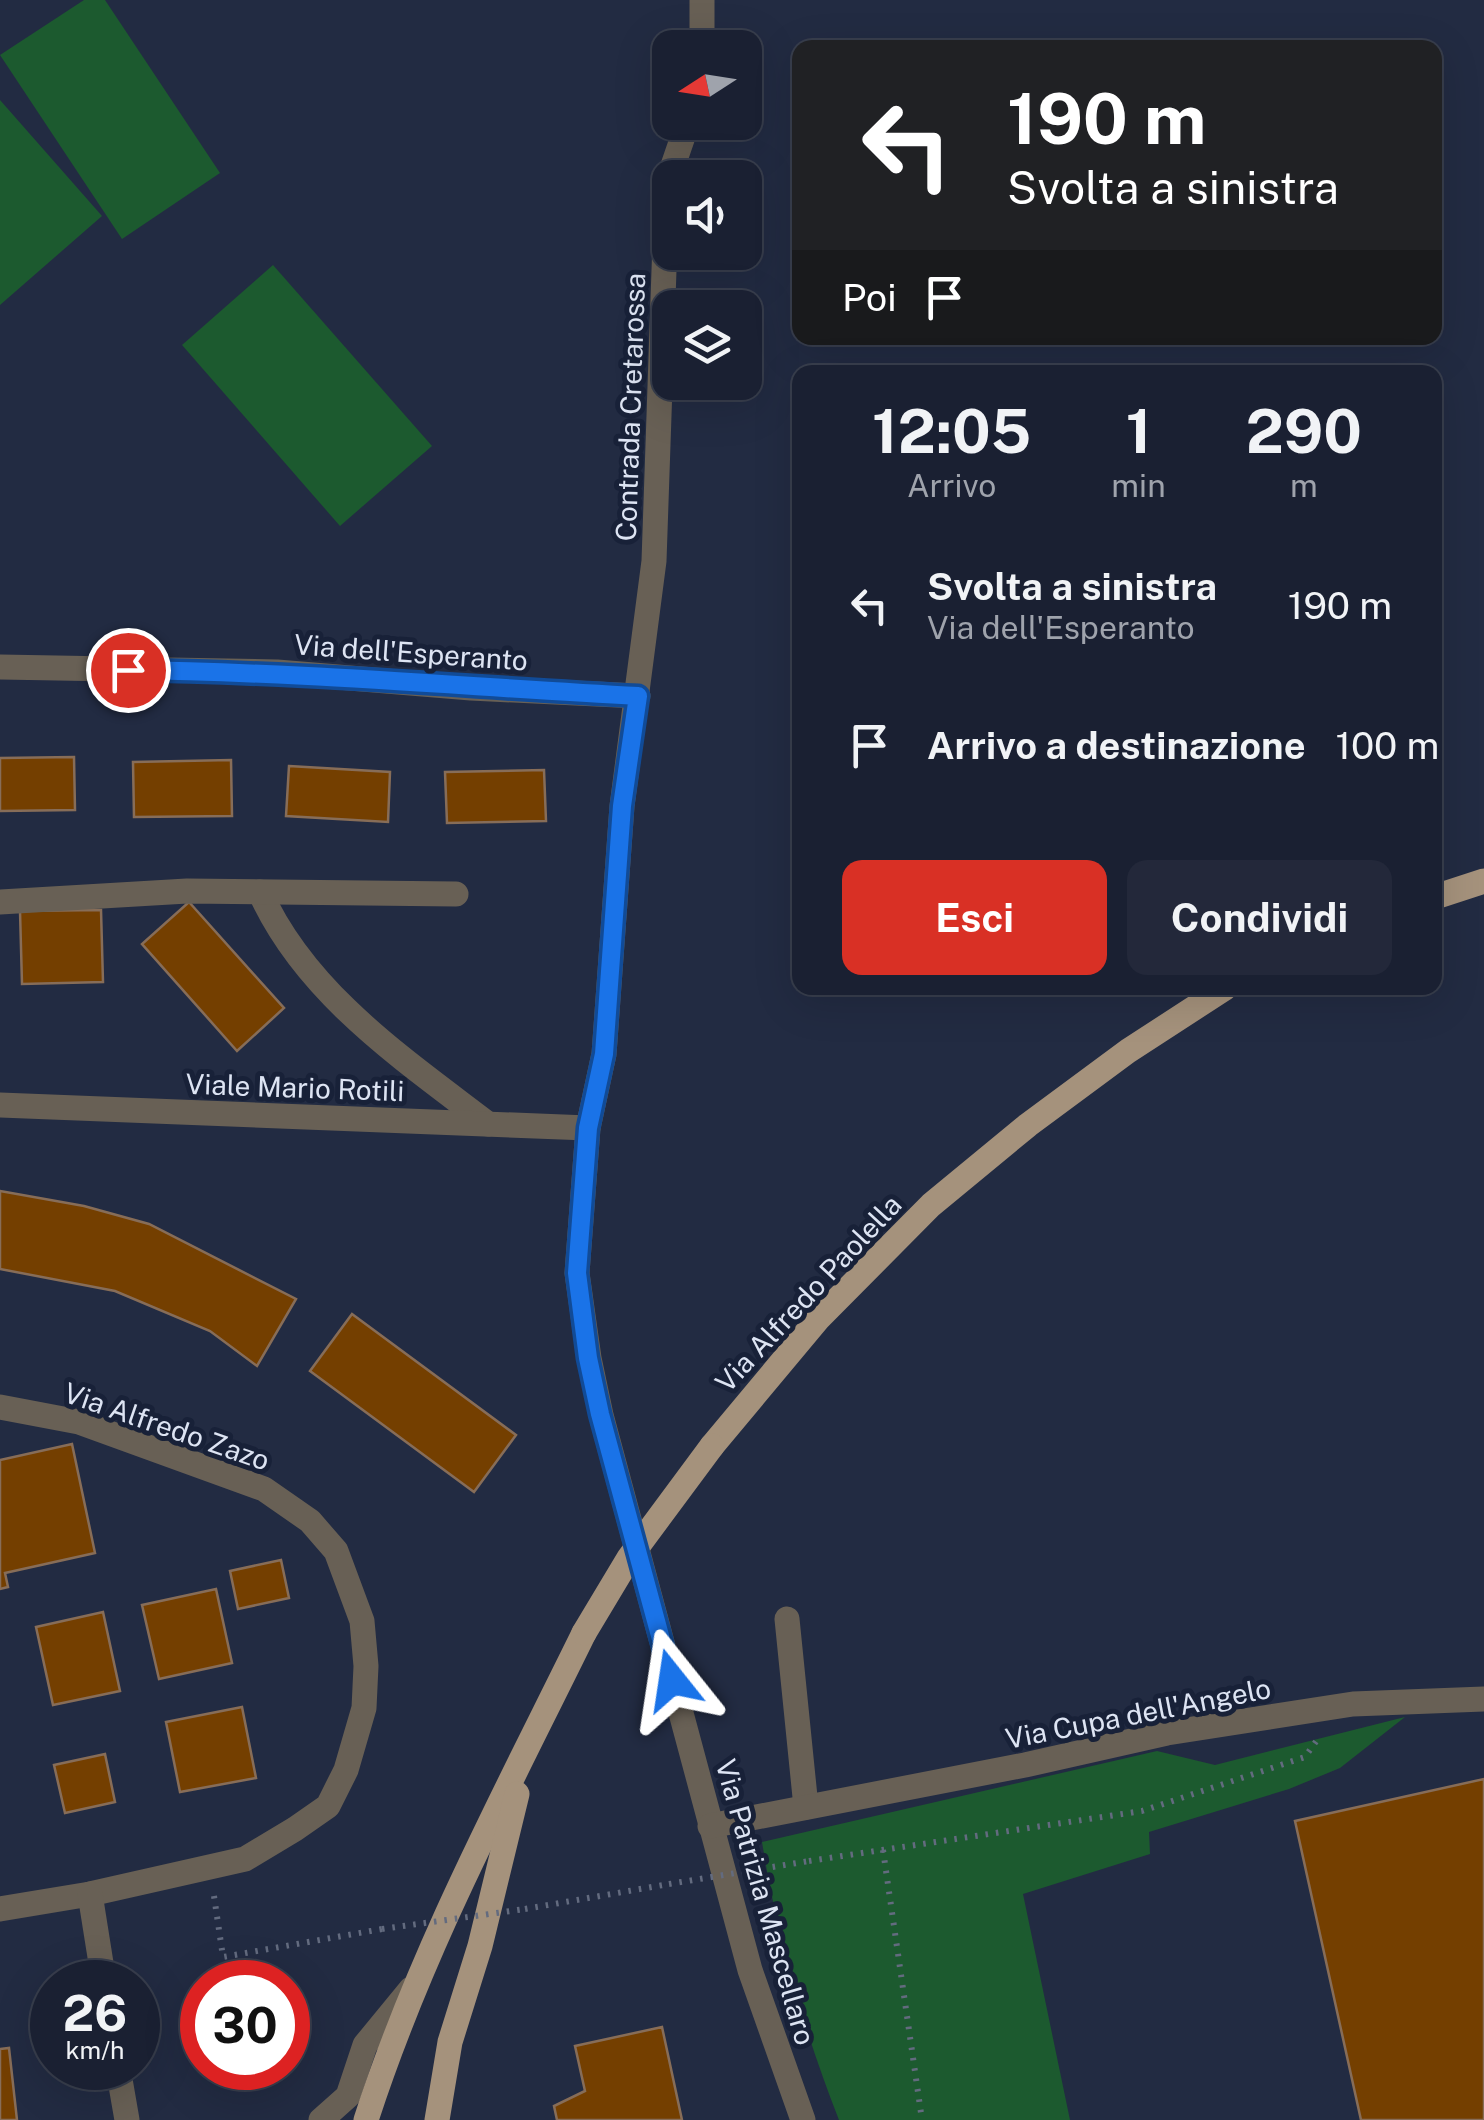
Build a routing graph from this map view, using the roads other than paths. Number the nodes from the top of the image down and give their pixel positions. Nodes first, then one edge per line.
1 (702, 0) edge
2 (702, 30) edge
3 (682, 140) edge
4 (6, 661) edge
5 (638, 696) junction
6 (1484, 881) edge
7 (260, 892) junction
8 (456, 894) dead end
9 (1442, 895) edge
10 (0, 902) edge
11 (1214, 995) edge
12 (0, 1105) edge
13 (488, 1124) junction
14 (588, 1128) junction
15 (0, 1407) edge
16 (787, 1619) dead end
17 (1484, 1699) edge
18 (536, 1732) junction
19 (806, 1807) junction
20 (710, 1826) junction
21 (90, 1894) junction
22 (0, 1909) edge
23 (100, 1960) edge
24 (418, 1982) junction
25 (122, 2090) edge
26 (127, 2120) edge
27 (321, 2120) edge
28 (366, 2120) edge
29 (437, 2120) edge
30 (803, 2120) edge

1 - 2 street
3 - 5 street, Contrada Cretarossa
4 - 5 street, Via dell'Esperanto
5 - 14 street, Via Patrizia Mascellaro
6 - 9 main road
7 - 8 street
7 - 10 street
7 - 13 street
11 - 18 main road, Via Alfredo Paolella, bridge
12 - 13 street, Viale Mario Rotili
13 - 14 street, Viale Mario Rotili
14 - 20 street, Via Patrizia Mascellaro
15 - 21 street, Via Alfredo Zazo
16 - 19 street
17 - 19 street, Via Cupa dell'Angelo
18 - 24 main road, Via Alfredo Paolella
18 - 29 main road, Via Alfredo Paolella
19 - 20 street, Via Cupa dell'Angelo
20 - 30 street, Via Patrizia Mascellaro
21 - 22 street, Via Alfredo Zazo
21 - 23 street
24 - 27 street
24 - 28 main road, Via Alfredo Paolella
25 - 26 street

